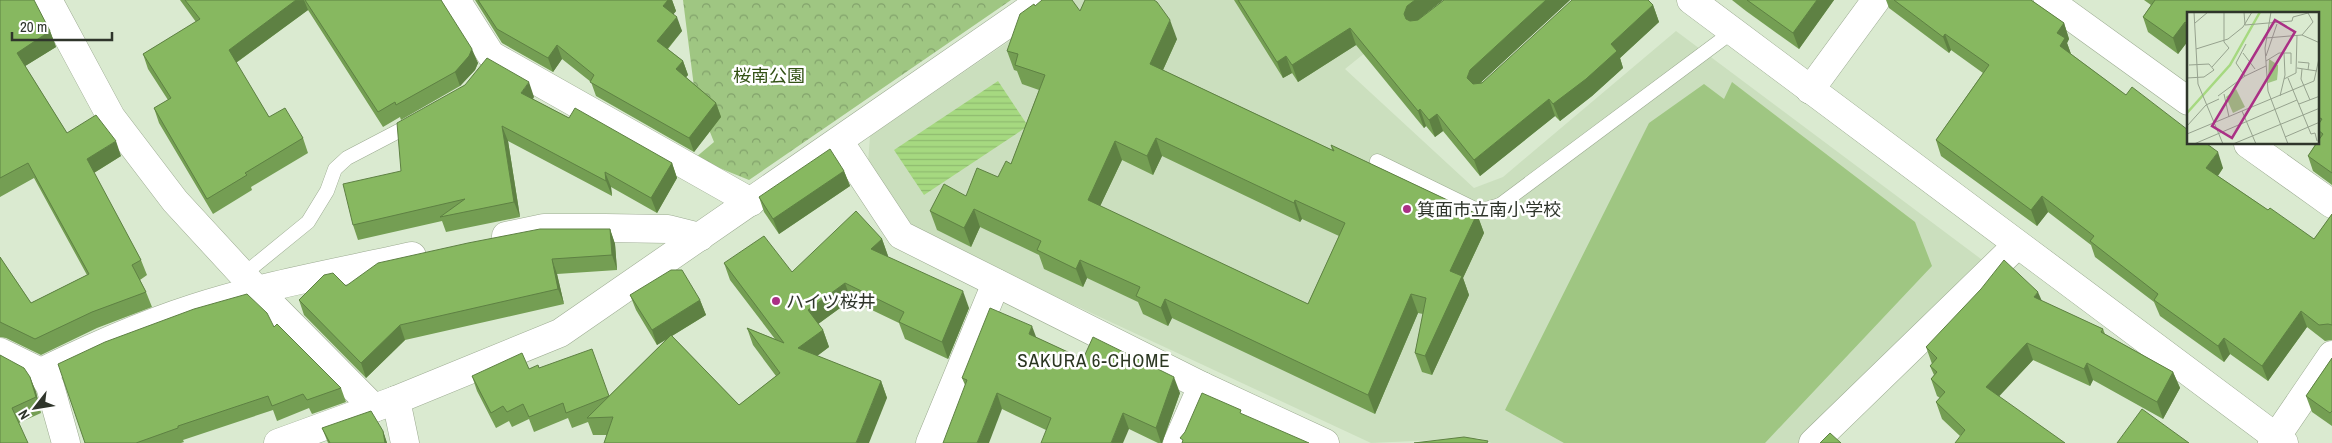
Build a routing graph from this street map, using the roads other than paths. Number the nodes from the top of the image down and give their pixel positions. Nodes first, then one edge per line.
1 (48, 0) edge
2 (456, 0) edge
3 (1042, 0) edge
4 (1690, 0) edge
5 (1876, 0) edge
6 (2048, 0) edge
7 (1732, 32) junction
8 (1810, 90) junction
9 (2187, 100) edge
10 (423, 118) edge
11 (839, 142) junction
12 (2249, 145) edge
13 (1377, 161) dead end
14 (751, 202) junction
15 (2332, 204) edge
16 (700, 237) junction
17 (479, 241) edge
18 (2017, 244) junction
19 (441, 250) edge
20 (250, 283) junction
21 (996, 283) junction
22 (0, 352) edge
23 (2332, 355) edge
24 (41, 372) junction
25 (1202, 386) junction
26 (385, 404) junction
27 (2277, 441) edge
28 (66, 443) edge
29 (278, 443) edge
30 (405, 443) edge
31 (930, 443) edge
32 (1177, 443) edge
33 (1325, 443) edge
34 (1813, 443) edge

1 - 20 street
2 - 14 street
3 - 11 street
4 - 7 street
5 - 8 street
6 - 9 street
7 - 8 street
7 - 13 lane
8 - 18 street
10 - 20 lane
11 - 14 street
11 - 21 street
12 - 15 street
14 - 16 street
16 - 17 street
16 - 26 street
18 - 27 street
18 - 34 street
19 - 20 street
20 - 24 street
20 - 26 street
21 - 25 street
21 - 31 street
22 - 24 street
23 - 27 street
24 - 28 street
25 - 32 street
25 - 33 street
26 - 29 street
26 - 30 street

